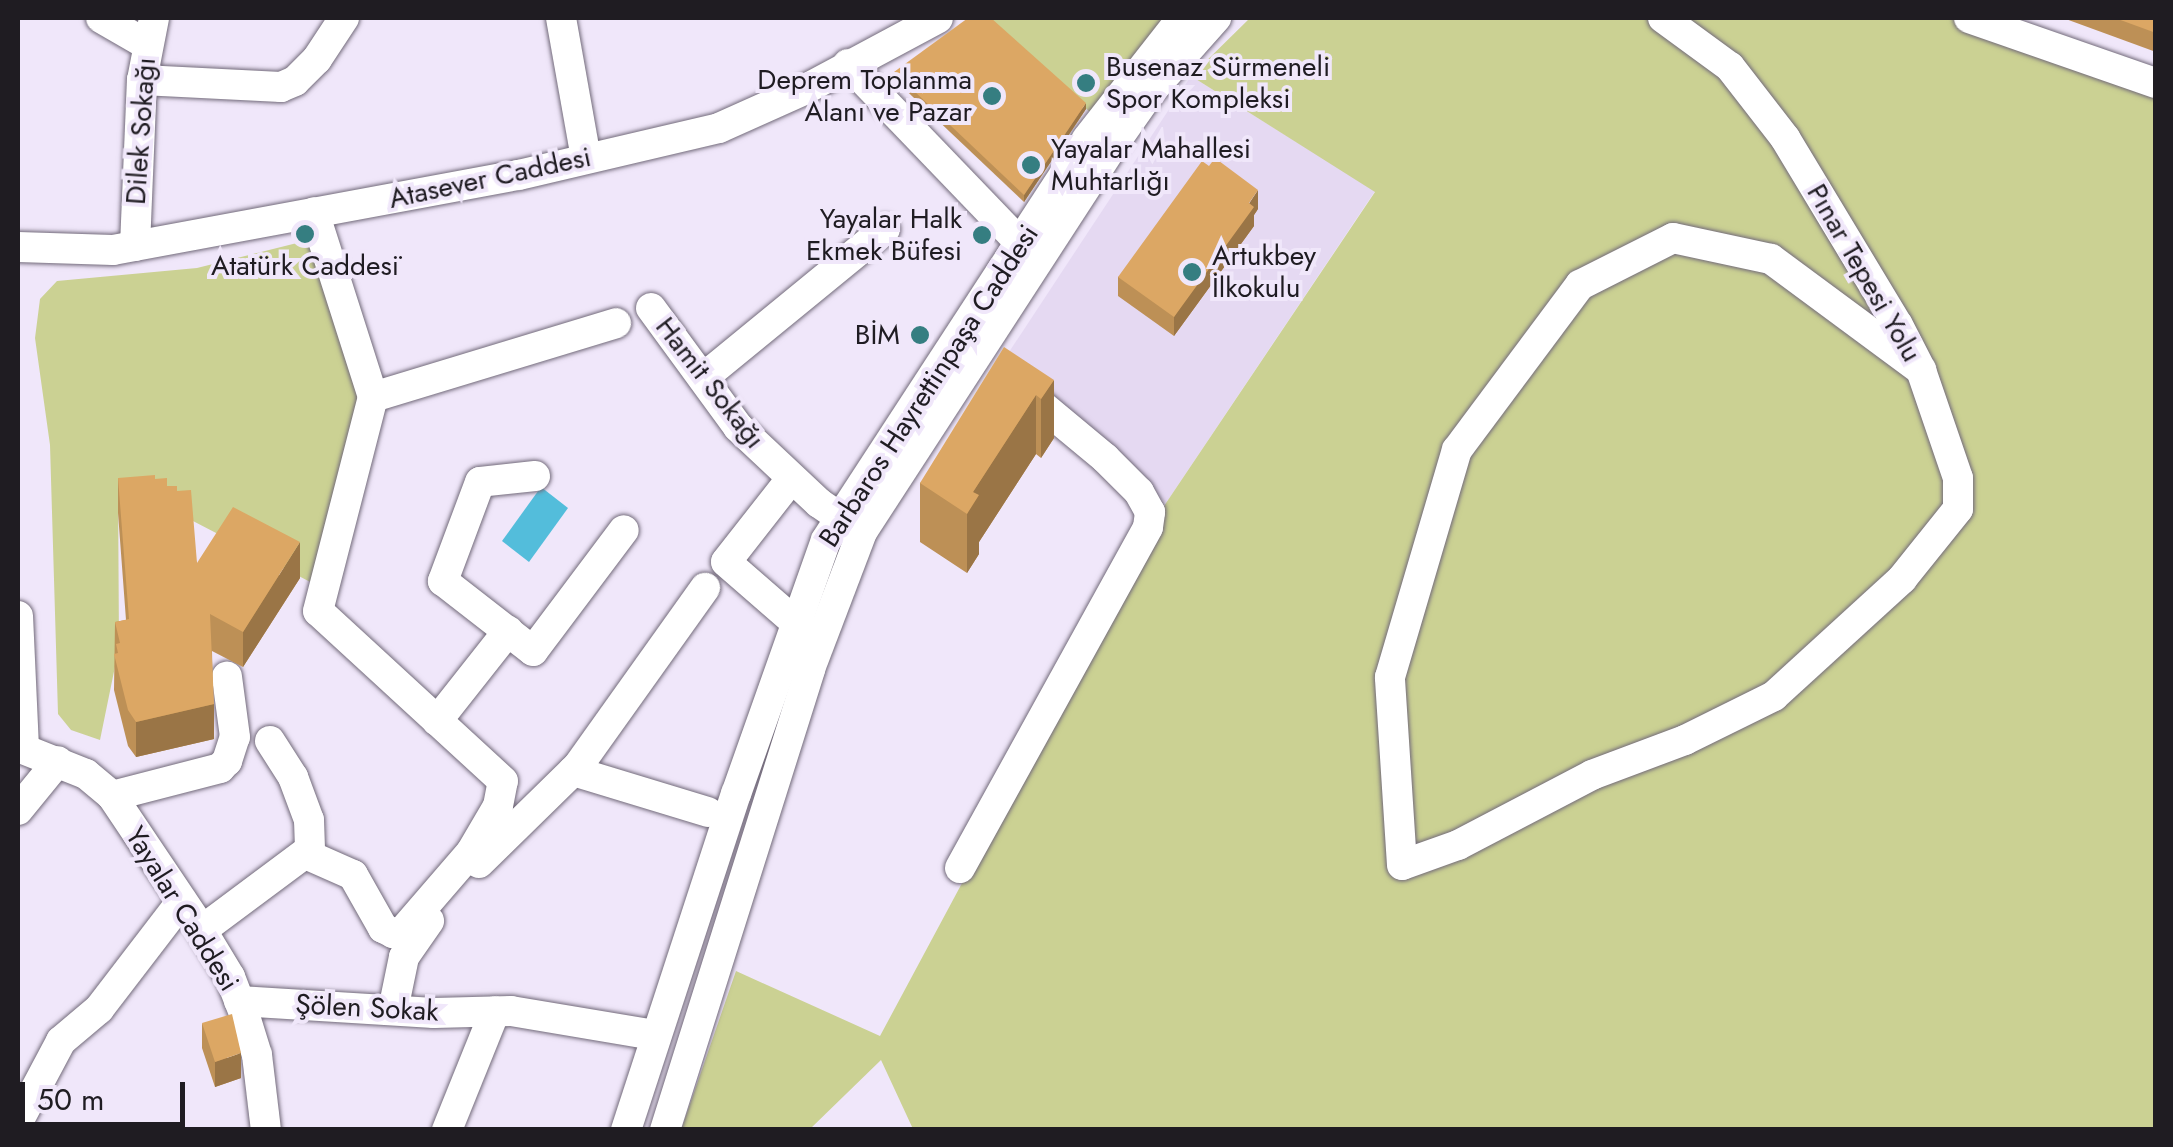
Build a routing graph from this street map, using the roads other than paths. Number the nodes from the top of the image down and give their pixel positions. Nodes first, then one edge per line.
1 (101, 18) edge
2 (344, 18) edge
3 (938, 18) edge
4 (1182, 18) edge
5 (1216, 18) edge
6 (1663, 18) edge
7 (1969, 18) edge
8 (572, 21) edge
9 (151, 32) edge
10 (848, 64) junction
11 (142, 80) junction
12 (2156, 83) edge
13 (586, 158) junction
14 (314, 212) junction
15 (885, 229) dead end
16 (18, 246) edge
17 (135, 246) junction
18 (1028, 252) junction
19 (652, 308) dead end
20 (616, 323) dead end
21 (976, 356) junction
22 (1921, 370) junction
23 (703, 378) junction
24 (373, 397) junction
25 (536, 476) dead end
26 (791, 479) junction
27 (851, 525) junction
28 (624, 530) dead end
29 (705, 588) dead end
30 (18, 616) edge
31 (795, 622) junction
32 (508, 632) junction
33 (227, 677) dead end
34 (437, 720) junction
35 (270, 741) dead end
36 (21, 748) edge
37 (58, 762) junction
38 (573, 770) junction
39 (112, 796) junction
40 (18, 810) edge
41 (708, 812) dead end
42 (308, 850) junction
43 (960, 868) dead end
44 (182, 901) junction
45 (202, 930) junction
46 (239, 1002) junction
47 (393, 1010) junction
48 (494, 1011) junction
49 (655, 1035) junction
50 (18, 1122) edge
51 (452, 1128) edge
52 (626, 1128) edge
53 (266, 1130) edge
54 (665, 1130) edge

1 - 9 street
2 - 11 street
3 - 10 street, Atasever Caddesi
4 - 18 street, Barbaros Hayrettinpaşa Caddesi
5 - 18 street, Barbaros Hayrettinpaşa Caddesi
6 - 22 street, Pınar Tepesi Yolu
7 - 12 street
8 - 13 street
9 - 11 street, Dilek Sokağı
10 - 13 street, Atasever Caddesi
10 - 18 street
11 - 17 street, Dilek Sokağı
13 - 14 street, Atasever Caddesi
14 - 17 street, Atasever Caddesi
14 - 24 street
15 - 23 street
16 - 17 street, Atasever Caddesi
18 - 21 street, Barbaros Hayrettinpaşa Caddesi
18 - 27 street, Barbaros Hayrettinpaşa Caddesi
19 - 23 street, Hamit Sokağı
20 - 24 street
21 - 27 street, Barbaros Hayrettinpaşa Caddesi
21 - 43 street
22 - 22 street, Pınar Tepesi Yolu
23 - 26 street, Hamit Sokağı
24 - 34 street
25 - 32 street
26 - 27 street, Hamit Sokağı
26 - 31 street
27 - 31 street, Barbaros Hayrettinpaşa Caddesi
27 - 54 street, Barbaros Hayrettinpaşa Caddesi
28 - 32 street
29 - 38 street
30 - 36 street
31 - 49 street, Barbaros Hayrettinpaşa Caddesi
32 - 34 street
33 - 39 street
34 - 42 street
35 - 42 street
36 - 37 street, Yayalar Caddesi
37 - 39 street, Yayalar Caddesi
37 - 40 street
38 - 41 street
38 - 47 street
39 - 44 street, Yayalar Caddesi
42 - 45 street
44 - 45 street, Yayalar Caddesi
44 - 50 street
45 - 46 street, Yayalar Caddesi
46 - 47 street, Şölen Sokak
46 - 53 street, Yayalar Caddesi
47 - 48 street, Şölen Sokak
48 - 49 street, Şölen Sokak
48 - 51 street
49 - 52 street, Barbaros Hayrettinpaşa Caddesi

